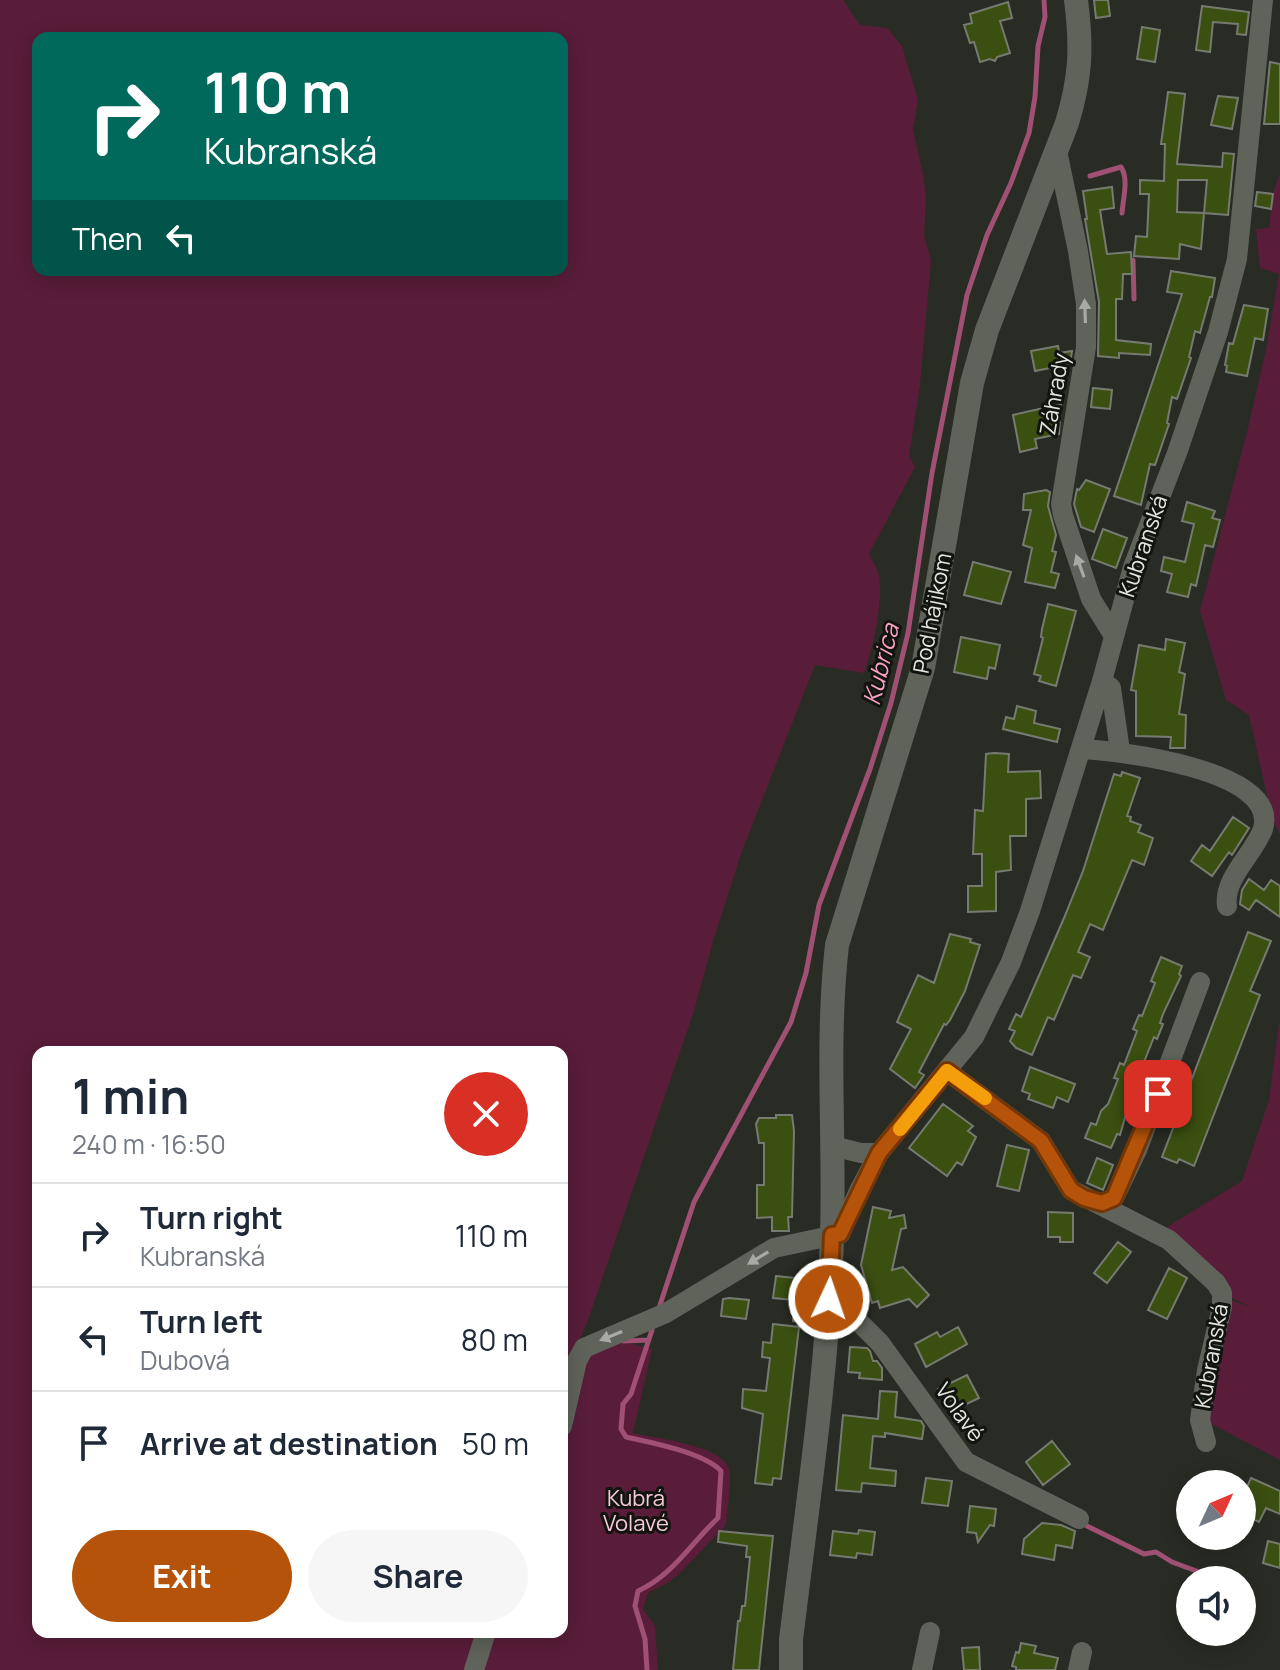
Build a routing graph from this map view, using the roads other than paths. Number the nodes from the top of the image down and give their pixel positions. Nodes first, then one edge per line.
1 (1076, 0) edge
2 (1263, 0) edge
3 (1057, 151) junction
4 (1114, 636) junction
5 (1102, 681) junction
6 (1082, 749) junction
7 (1120, 751) junction
8 (1227, 906) dead end
9 (1200, 982) dead end
10 (947, 1071) junction
11 (832, 1146) junction
12 (879, 1153) junction
13 (1102, 1203) junction
14 (832, 1235) junction
15 (829, 1299) junction
16 (568, 1400) edge
17 (1206, 1442) dead end
18 (1079, 1519) dead end
19 (930, 1632) dead end
20 (484, 1638) edge
21 (474, 1670) edge
22 (791, 1670) edge
23 (922, 1670) edge

1 - 3 street, Pod hájikom
2 - 4 street, Kubranská
4 -> 3 street, Záhrady
3 - 11 street, Pod hájikom
4 - 5 street, Kubranská
5 - 6 street, Kubranská
5 - 7 street
6 - 7 street
6 - 10 street, Kubranská
7 - 8 street
9 - 13 street
10 - 12 street, Kubranská
10 - 13 street, Kubranská
11 - 12 street
11 - 14 street, Pod hájikom
12 - 14 street, Kubranská
13 - 17 street, Kubranská
14 - 15 street
14 -> 16 street
15 - 18 street, Volavé
15 - 22 street
19 - 23 street
20 - 21 street

